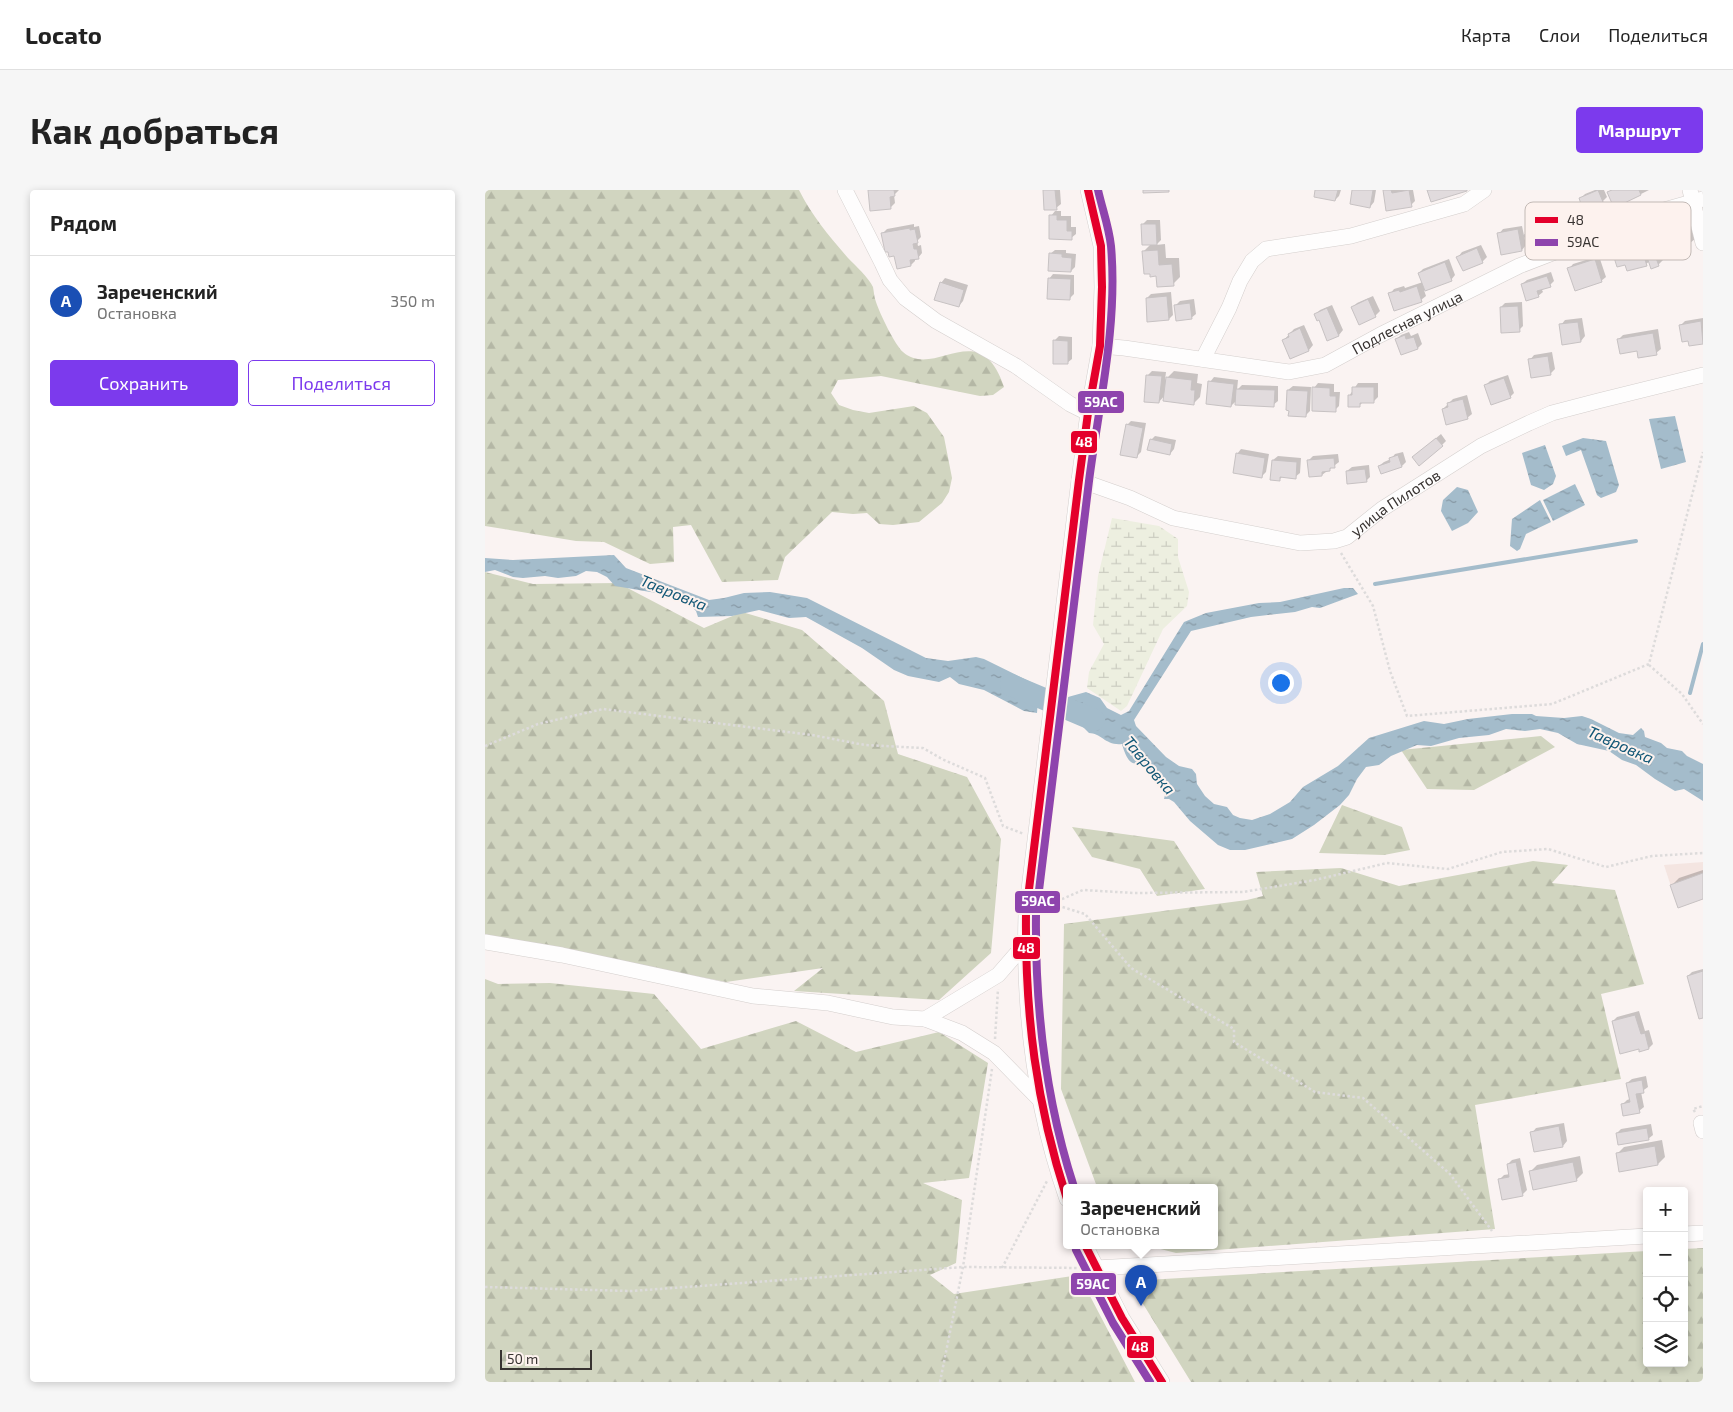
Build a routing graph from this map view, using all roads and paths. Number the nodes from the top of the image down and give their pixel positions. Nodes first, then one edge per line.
1 (845, 190) edge
2 (1088, 190) edge
3 (1484, 190) edge
4 (1695, 197) edge
5 (1683, 202) edge
6 (1703, 243) edge
7 (1534, 260) edge
8 (1099, 346) junction
9 (1203, 359) junction
10 (1703, 375) edge
11 (1088, 413) junction
12 (1703, 452) edge
13 (1079, 480) junction
14 (1334, 541) junction
15 (1649, 664) junction
16 (1703, 724) edge
17 (485, 746) edge
18 (1036, 838) junction
19 (1703, 853) edge
20 (1051, 904) junction
21 (1027, 914) junction
22 (485, 942) edge
23 (1025, 944) junction
24 (998, 975) junction
25 (925, 1019) junction
26 (994, 1054) junction
27 (1040, 1100) junction
28 (1055, 1166) junction
29 (1063, 1188) edge
30 (1703, 1233) edge
31 (1688, 1234) edge
32 (1643, 1236) edge
33 (1502, 1245) junction
34 (1087, 1249) edge
35 (963, 1267) junction
36 (1002, 1268) junction
37 (1096, 1268) junction
38 (485, 1287) edge
39 (940, 1382) edge
40 (1162, 1382) edge

1 - 11 street
2 - 8 street
3 - 9 street
4 - 5 street, Подлесная улица
4 - 6 street
7 - 9 street, Подлесная улица
8 - 9 street, Подлесная улица
8 - 11 street
10 - 14 street, улица Пилотов
11 - 13 street
12 - 15 path
13 - 14 street, улица Пилотов
13 - 18 street
14 - 15 path
15 - 16 path
17 - 18 path
18 - 21 street
19 - 20 path
20 - 21 path
20 - 33 path
21 - 23 street
22 - 25 street
23 - 24 street
23 - 27 street
24 - 25 street
24 - 26 path
25 - 26 street
26 - 27 street
26 - 35 path
27 - 28 street
28 - 29 street
28 - 36 path
30 - 31 street
32 - 33 street
33 - 37 street
34 - 37 street
35 - 36 path
35 - 38 path
35 - 39 path
36 - 37 path
37 - 40 street

